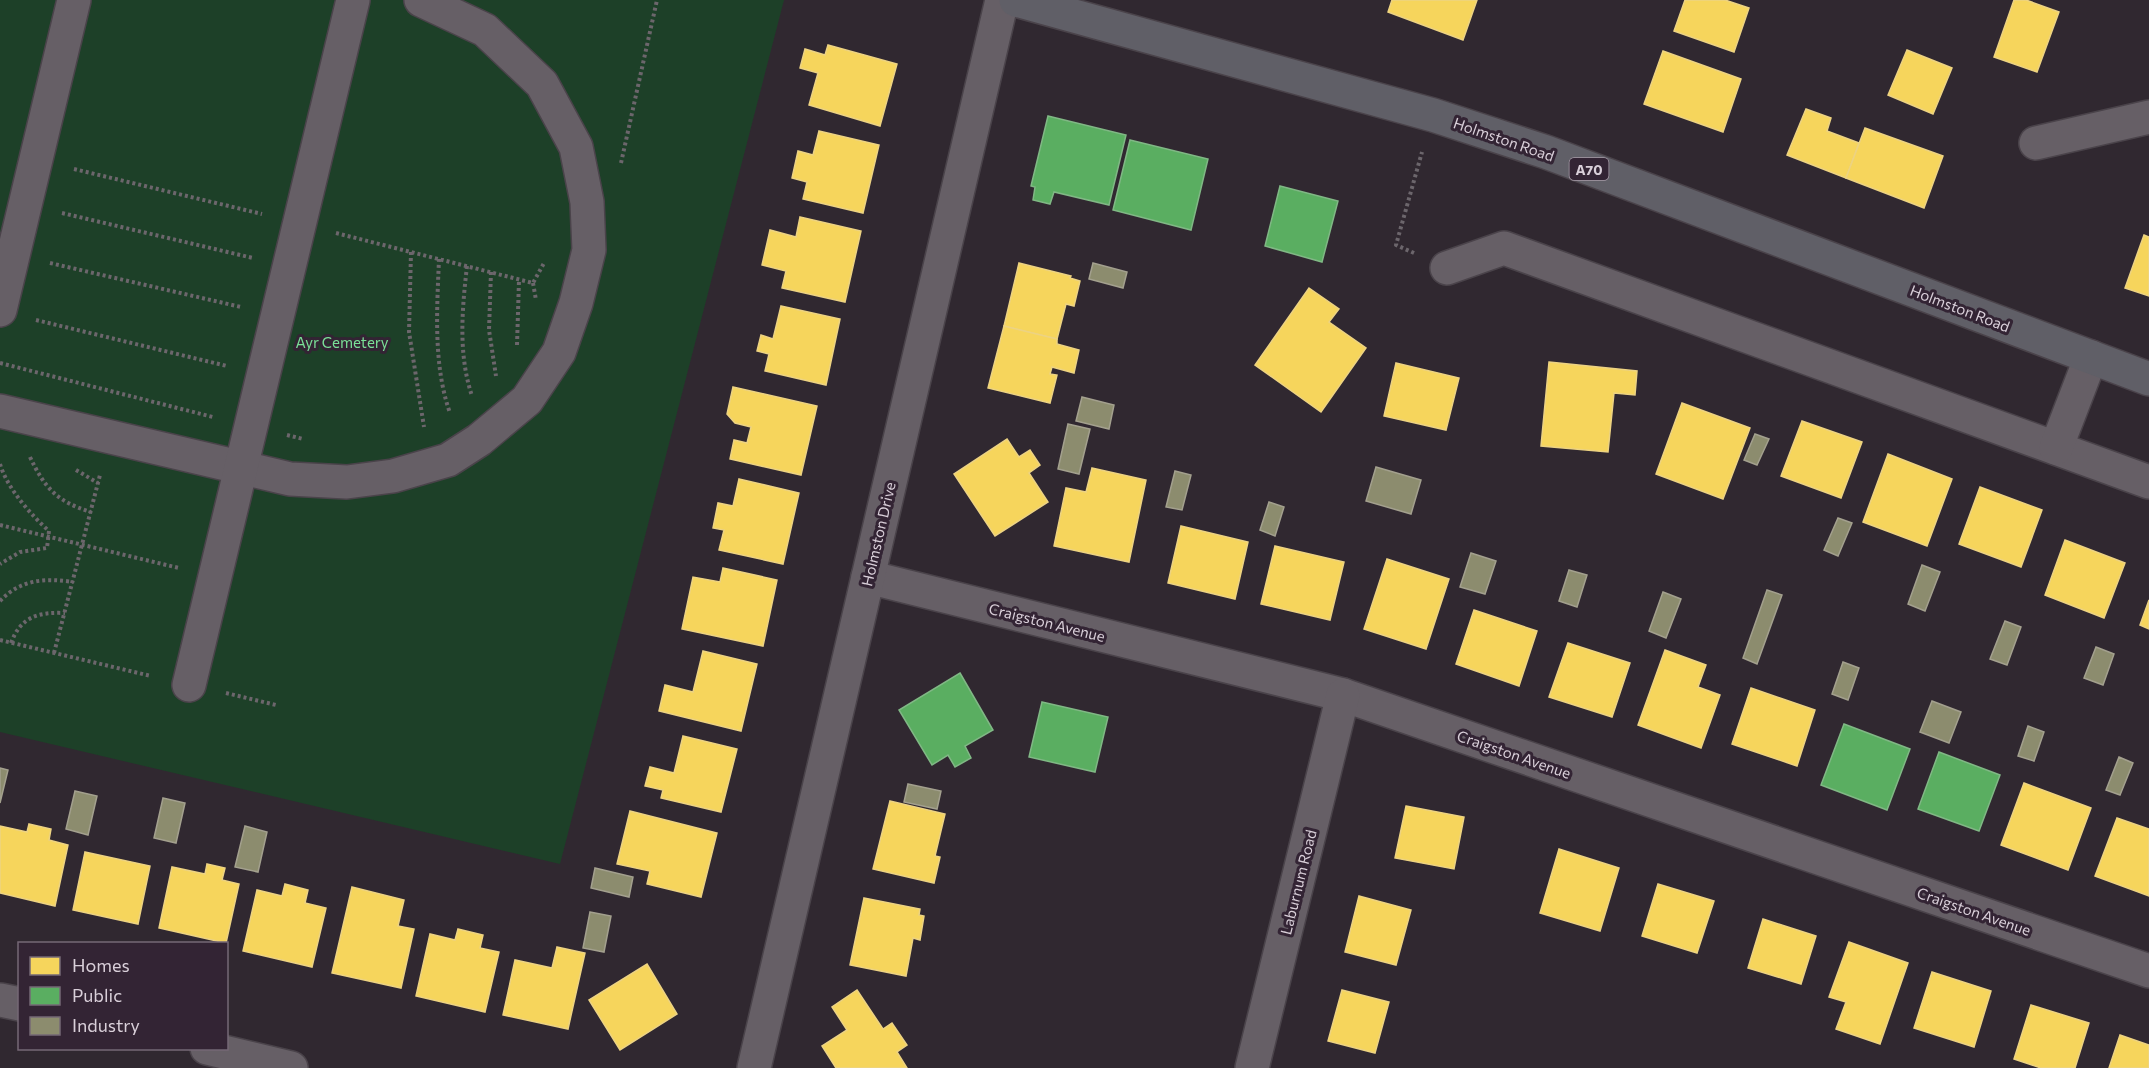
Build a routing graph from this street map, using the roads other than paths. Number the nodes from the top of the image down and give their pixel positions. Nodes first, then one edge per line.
1 (74, 0) edge
2 (352, 0) edge
3 (421, 0) edge
4 (1002, 0) edge
5 (1016, 0) edge
6 (2149, 117) edge
7 (2036, 143) dead end
8 (1447, 268) road end
9 (0, 310) edge
10 (2091, 357) junction
11 (2149, 379) edge
12 (14, 415) edge
13 (2056, 448) junction
14 (241, 467) junction
15 (2149, 482) edge
16 (868, 577) junction
17 (189, 685) road end
18 (1343, 695) junction
19 (2149, 971) edge
20 (0, 1000) edge
21 (18, 1004) edge
22 (215, 1050) edge
23 (291, 1068) edge
24 (754, 1068) edge
25 (1252, 1068) edge

1 - 9 street
2 - 14 street
3 - 14 street
4 - 16 street, Holmston Drive
5 - 10 main road, Holmston Road / A70
6 - 7 street
8 - 13 street
10 - 11 main road, Holmston Road / A70
10 - 13 street
12 - 14 street
13 - 15 street
14 - 17 street
16 - 18 street, Craigston Avenue
16 - 24 street, Holmston Drive
18 - 19 street, Craigston Avenue
18 - 25 street, Laburnum Road
20 - 21 street
22 - 23 street

